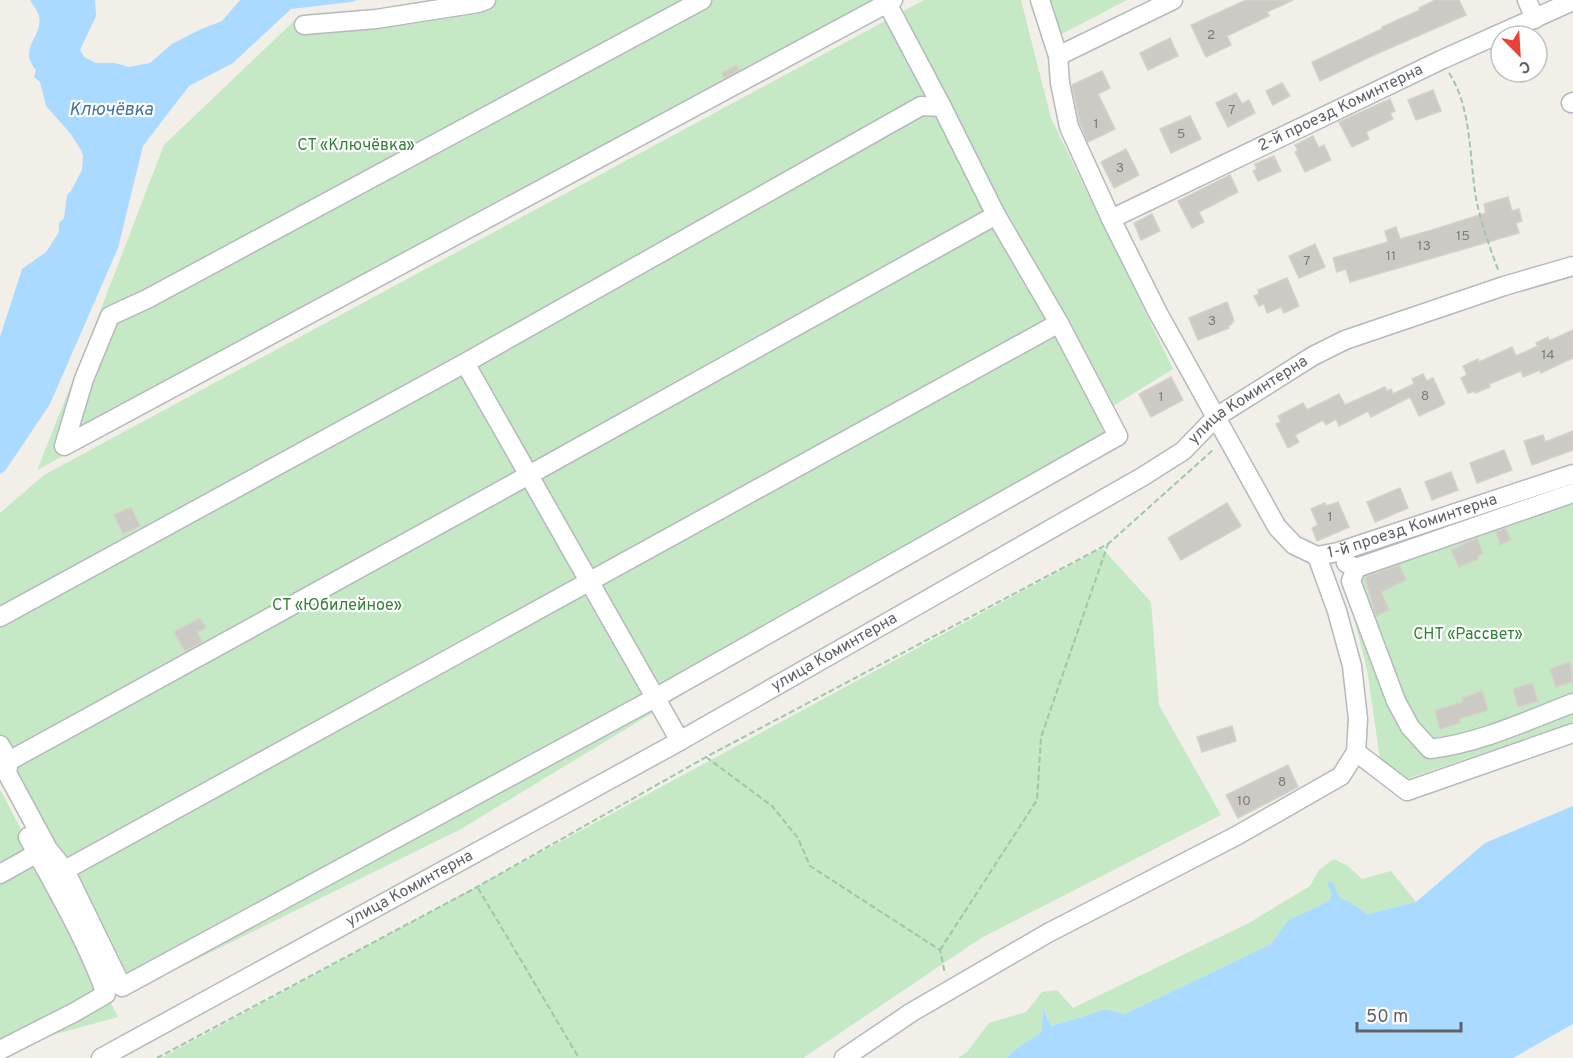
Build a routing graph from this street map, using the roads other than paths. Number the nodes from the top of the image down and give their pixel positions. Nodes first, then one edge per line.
1 (486, 0) edge
2 (702, 0) edge
3 (1040, 0) edge
4 (1173, 0) edge
5 (1527, 0) edge
6 (1573, 1) edge
7 (890, 2) edge
8 (1573, 10) edge
9 (1535, 19) junction
10 (304, 25) dead end
11 (1058, 56) junction
12 (942, 107) junction
13 (996, 214) junction
14 (1111, 219) junction
15 (1573, 266) edge
16 (1573, 278) edge
17 (1529, 279) junction
18 (1059, 323) junction
19 (465, 363) junction
20 (1216, 417) junction
21 (1573, 474) edge
22 (529, 476) junction
23 (1573, 493) edge
24 (1323, 555) junction
25 (1356, 568) junction
26 (590, 583) junction
27 (0, 617) edge
28 (656, 698) junction
29 (1573, 703) edge
30 (1573, 733) edge
31 (680, 741) junction
32 (1356, 752) junction
33 (4, 753) edge
34 (0, 785) edge
35 (34, 855) dead end
36 (65, 870) junction
37 (0, 874) edge
38 (0, 1050) edge
39 (101, 1058) edge
40 (844, 1058) edge

1 - 10 street
2 - 7 street
3 - 11 street, 1-й проезд Коминтерна
4 - 11 street
5 - 9 street
6 - 9 street, 2-й проезд Коминтерна
7 - 12 street
8 - 9 street
9 - 14 street, 2-й проезд Коминтерна
11 - 14 street, 1-й проезд Коминтерна
12 - 13 street
12 - 19 street
13 - 18 street
13 - 22 street
14 - 20 street, 1-й проезд Коминтерна
15 - 17 street, улица Коминтерна
16 - 17 street
17 - 20 street, улица Коминтерна
18 - 26 street
18 - 28 street
19 - 22 street
19 - 27 street
20 - 24 street, 1-й проезд Коминтерна
20 - 31 street, улица Коминтерна
21 - 24 street, 1-й проезд Коминтерна
22 - 26 street
22 - 33 street
23 - 25 street
24 - 25 street
24 - 32 street
25 - 29 street
26 - 28 street
26 - 36 street
28 - 31 street
28 - 36 street
30 - 32 street
31 - 39 street, улица Коминтерна
32 - 40 street
33 - 36 street
34 - 38 street
35 - 37 street

